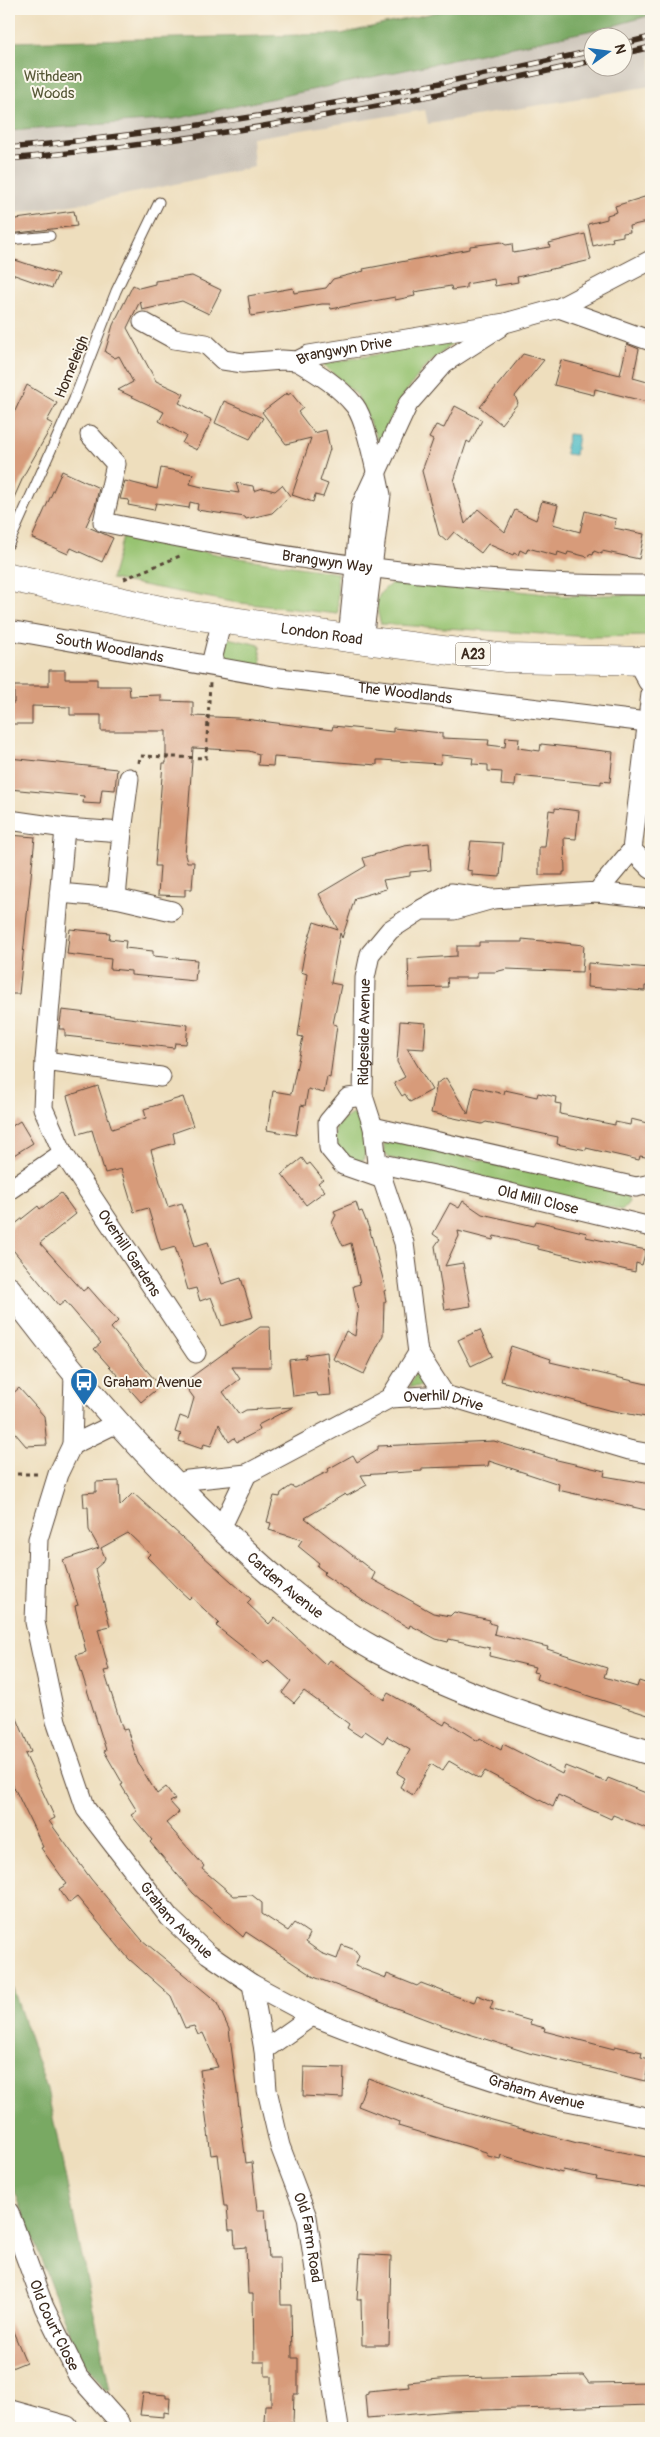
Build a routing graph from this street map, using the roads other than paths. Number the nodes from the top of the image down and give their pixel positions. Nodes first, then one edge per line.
1 (159, 202) dead end
2 (50, 236) dead end
3 (9, 240) edge
4 (651, 260) edge
5 (559, 308) junction
6 (144, 322) dead end
7 (505, 323) junction
8 (651, 341) edge
9 (297, 361) junction
10 (90, 435) dead end
11 (377, 472) junction
12 (9, 544) edge
13 (354, 566) junction
14 (373, 569) junction
15 (9, 577) edge
16 (651, 585) edge
17 (222, 620) junction
18 (9, 630) edge
19 (355, 639) junction
20 (211, 664) junction
21 (647, 669) edge
22 (651, 694) edge
23 (647, 722) junction
24 (129, 778) road end
25 (9, 820) edge
26 (65, 828) junction
27 (122, 832) junction
28 (632, 850) junction
29 (651, 869) edge
30 (596, 892) junction
31 (59, 893) junction
32 (116, 898) junction
33 (651, 898) edge
34 (172, 911) dead end
35 (45, 1061) junction
36 (161, 1076) dead end
37 (363, 1096) junction
38 (374, 1127) junction
39 (451, 1146) junction
40 (63, 1153) junction
41 (380, 1171) junction
42 (444, 1177) junction
43 (643, 1186) edge
44 (9, 1190) edge
45 (631, 1220) junction
46 (651, 1227) edge
47 (9, 1289) edge
48 (196, 1353) dead end
49 (418, 1353) junction
50 (74, 1374) junction
51 (445, 1395) junction
52 (390, 1398) junction
53 (117, 1423) junction
54 (72, 1445) junction
55 (651, 1454) edge
56 (247, 1474) junction
57 (177, 1485) junction
58 (220, 1527) junction
59 (651, 1753) edge
60 (252, 1984) junction
61 (312, 2016) junction
62 (264, 2050) junction
63 (651, 2118) edge
64 (9, 2212) edge
65 (9, 2412) edge
66 (66, 2428) edge
67 (121, 2428) edge
68 (339, 2428) edge

1 - 12 lane, Homeleigh
2 - 3 lane
4 - 5 street, Brangwyn Drive
5 - 7 street, Brangwyn Drive
5 - 8 street
6 - 9 street
7 - 9 street, Brangwyn Drive
7 - 11 street, Brangwyn Drive
9 - 11 street, Brangwyn Drive
10 - 13 street, Brangwyn Way
11 - 13 street, Brangwyn Drive
11 - 14 street, Brangwyn Drive
13 - 14 street, Brangwyn Way
13 - 19 street, Brangwyn Drive
14 - 16 street, Brangwyn Way
14 - 19 street, Brangwyn Drive
15 - 17 highway, London Road / A23
17 - 19 highway, London Road / A23
17 - 20 street
18 - 20 street, South Woodlands
19 - 21 highway, London Road / A23
20 - 23 street, The Woodlands
22 - 23 street
23 - 28 street
24 - 27 street
25 - 26 street
26 - 27 street
26 - 31 street, Overhill Gardens
27 - 32 street
28 - 29 street
28 - 30 street
30 - 33 street, Ridgeside Avenue
30 - 37 street, Ridgeside Avenue
31 - 32 street
31 - 35 street, Overhill Gardens
32 - 34 street
35 - 36 street
35 - 40 street, Overhill Gardens
37 - 38 street, Ridgeside Avenue
37 - 41 street, Old Mill Close
38 - 39 street
38 - 41 street, Ridgeside Avenue
39 - 42 street
39 - 43 street
40 - 44 street
40 - 48 street, Overhill Gardens
41 - 42 street, Old Mill Close
41 - 49 street, Ridgeside Avenue
42 - 45 street, Old Mill Close
43 - 45 street
45 - 46 street, Old Mill Close
47 - 50 street, Carden Avenue
49 - 51 street, Ridgeside Avenue
49 - 52 street
50 - 53 street, Carden Avenue
50 - 54 street, Graham Avenue
51 - 52 street, Overhill Drive
51 - 55 street, Overhill Drive
52 - 56 street, Overhill Drive
53 - 54 street
53 - 57 street, Carden Avenue
54 - 60 street, Graham Avenue
56 - 57 street, Overhill Drive
56 - 58 street
57 - 58 street, Carden Avenue
58 - 59 street, Carden Avenue
60 - 61 street, Graham Avenue
60 - 62 street, Old Farm Road
61 - 62 street
61 - 63 street, Graham Avenue
62 - 68 street, Old Farm Road
64 - 67 street, Old Court Close
65 - 66 street

